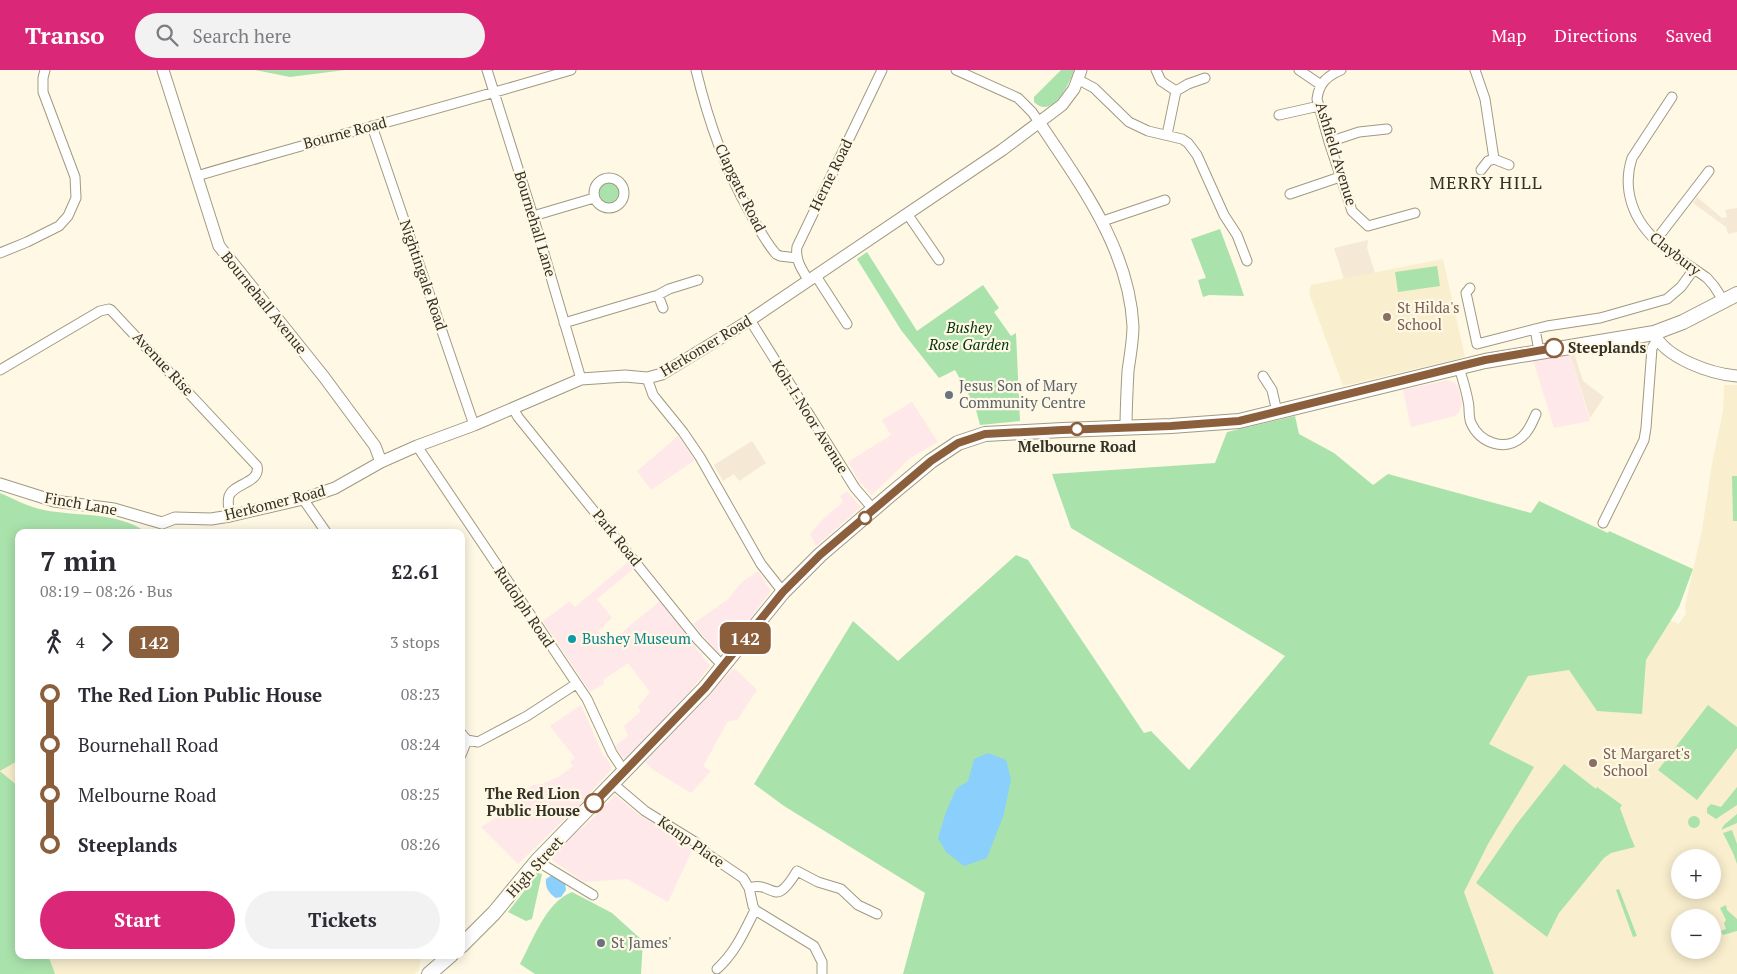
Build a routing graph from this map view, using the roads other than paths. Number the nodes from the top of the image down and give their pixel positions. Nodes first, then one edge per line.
1 (45, 70) edge
2 (163, 70) edge
3 (487, 70) edge
4 (571, 70) edge
5 (696, 70) edge
6 (882, 70) edge
7 (956, 70) edge
8 (1156, 70) edge
9 (1299, 70) edge
10 (1341, 70) edge
11 (1475, 70) edge
12 (1080, 75) edge
13 (1205, 78) dead end
14 (1321, 85) junction
15 (1176, 91) junction
16 (495, 93) junction
17 (1672, 97) dead end
18 (1319, 106) junction
19 (1279, 115) dead end
20 (1038, 122) junction
21 (372, 126) junction
22 (1387, 129) dead end
23 (1167, 135) junction
24 (1329, 142) junction
25 (1494, 159) junction
26 (1510, 165) dead end
27 (1481, 170) dead end
28 (1709, 171) dead end
29 (197, 176) junction
30 (1340, 177) junction
31 (1290, 194) dead end
32 (594, 198) dead end
33 (1165, 200) dead end
34 (1415, 214) dead end
35 (908, 215) junction
36 (533, 216) junction
37 (1103, 221) junction
38 (1656, 240) junction
39 (0, 253) edge
40 (797, 258) junction
41 (939, 260) dead end
42 (1247, 261) dead end
43 (1694, 269) junction
44 (812, 279) junction
45 (698, 280) dead end
46 (1470, 288) dead end
47 (1737, 294) edge
48 (658, 295) junction
49 (1723, 300) junction
50 (663, 308) dead end
51 (750, 320) junction
52 (564, 323) junction
53 (847, 324) dead end
54 (1535, 329) junction
55 (1655, 336) junction
56 (1539, 351) junction
57 (1459, 367) junction
58 (0, 370) edge
59 (1263, 376) dead end
60 (1737, 376) edge
61 (647, 378) junction
62 (581, 379) junction
63 (513, 408) junction
64 (1277, 412) junction
65 (1536, 414) dead end
66 (474, 424) junction
67 (1126, 428) junction
68 (417, 446) junction
69 (381, 462) junction
70 (0, 484) edge
71 (303, 499) junction
72 (874, 510) junction
73 (230, 516) junction
74 (1603, 523) dead end
75 (163, 528) edge
76 (324, 529) edge
77 (783, 592) junction
78 (723, 666) junction
79 (576, 684) junction
80 (465, 737) edge
81 (624, 771) junction
82 (612, 783) junction
83 (537, 861) junction
84 (749, 888) junction
85 (593, 894) dead end
86 (755, 910) junction
87 (877, 914) dead end
88 (465, 942) edge
89 (445, 959) edge
90 (717, 969) dead end
91 (430, 974) edge
92 (822, 974) edge

1 - 39 street
2 - 29 street, Bournehall Avenue
3 - 16 street, Bournehall Lane
4 - 16 street
5 - 40 street, Clapgate Road
6 - 40 street, Herne Road
7 - 20 street
8 - 15 street
9 - 14 street
10 - 14 street, Ashfield Avenue
11 - 25 street
12 - 20 street, Herkomer Road
12 - 23 street
13 - 15 street
14 - 18 street, Ashfield Avenue
15 - 23 street
16 - 21 street, Bourne Road
16 - 36 street, Bournehall Lane
17 - 38 street, Claybury
18 - 19 street
18 - 24 street, Ashfield Avenue
20 - 35 street, Herkomer Road
20 - 37 street
21 - 29 street, Bourne Road
21 - 66 street, Nightingale Road
22 - 24 street
23 - 42 street
24 - 30 street, Ashfield Avenue
25 - 26 street
25 - 27 street
28 - 38 street
29 - 69 street, Bournehall Avenue
30 - 31 street
30 - 34 street, Ashfield Avenue
32 - 36 street
33 - 37 street
35 - 41 street
35 - 44 street, Herkomer Road
36 - 52 street, Bournehall Lane
37 - 67 street
38 - 43 street, Claybury
40 - 44 street
43 - 49 street, Claybury
43 - 54 street
44 - 51 street, Herkomer Road
44 - 53 street
45 - 48 street
46 - 54 street
47 - 49 main road, High Street
48 - 50 street
48 - 52 street
49 - 55 main road, High Street
51 - 61 street, Herkomer Road
51 - 72 street, Koh-I-Noor Avenue
52 - 62 street, Bournehall Lane
54 - 56 street
55 - 56 main road, High Street
55 - 60 street
55 - 74 street
56 - 57 main road, High Street
57 - 64 main road, High Street
57 - 65 street
58 - 73 street, Avenue Rise
59 - 64 street
61 - 62 street, Herkomer Road
61 - 77 street
62 - 63 street, Herkomer Road
63 - 66 street, Herkomer Road
63 - 78 street, Park Road
64 - 67 main road, High Street
66 - 68 street, Herkomer Road
67 - 72 main road, High Street
68 - 69 street, Herkomer Road
68 - 79 street, Rudolph Road
69 - 71 street, Herkomer Road
70 - 75 street, Finch Lane
71 - 73 street, Herkomer Road
71 - 76 street
72 - 77 main road, High Street
73 - 75 street, Herkomer Road
77 - 78 main road, High Street
78 - 81 main road, High Street
79 - 80 street
79 - 81 street, Rudolph Road
81 - 82 main road, High Street
82 - 83 main road, High Street
82 - 84 street, Kemp Place
83 - 85 street
83 - 88 main road, High Street
84 - 86 street, Kemp Place
84 - 87 street
86 - 90 street
86 - 92 street
89 - 91 main road

